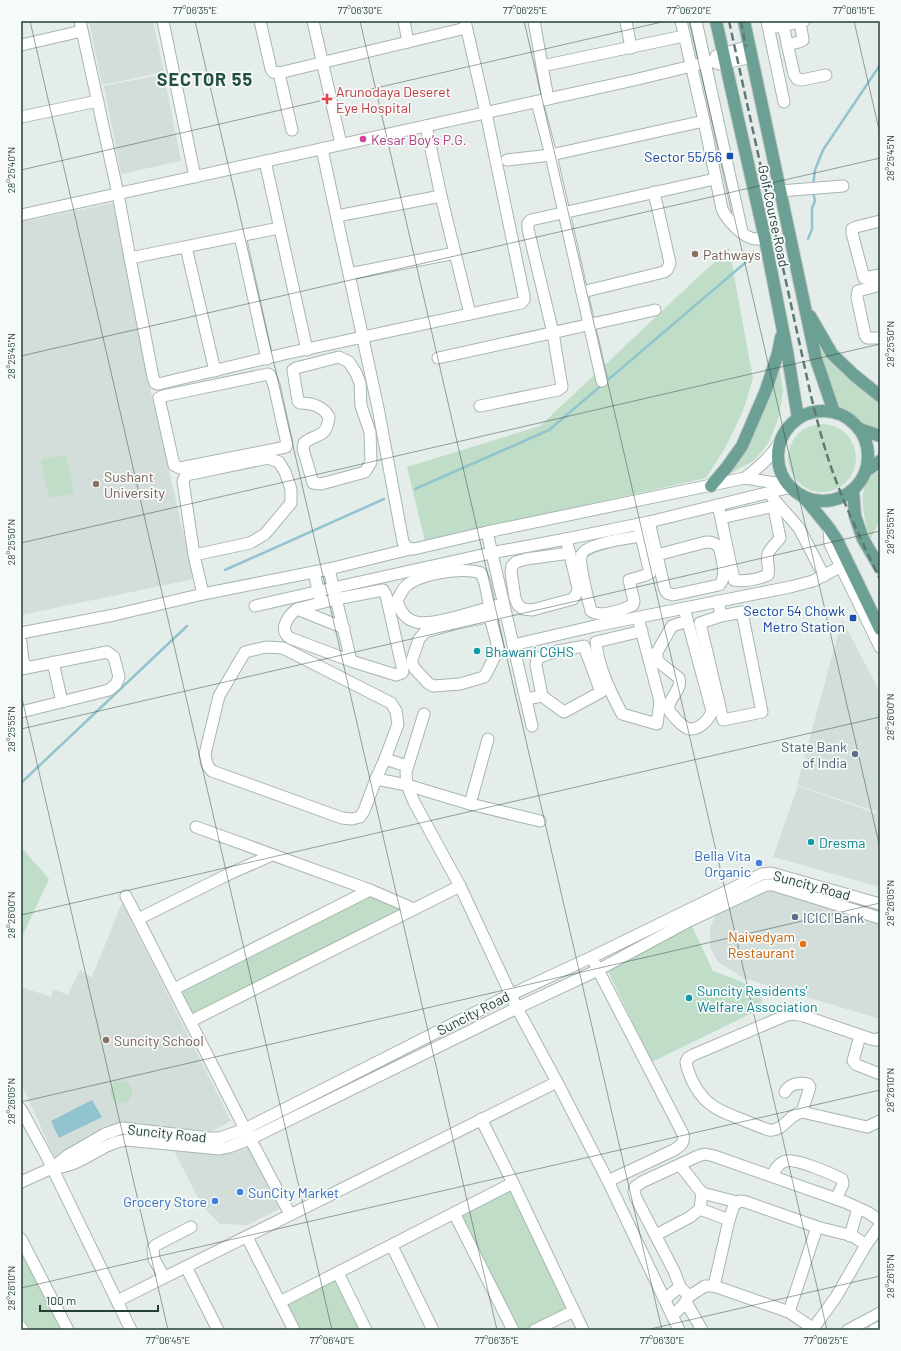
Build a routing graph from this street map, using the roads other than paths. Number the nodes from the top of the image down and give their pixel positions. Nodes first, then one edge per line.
1 (163, 21) edge
2 (260, 21) edge
3 (314, 21) edge
4 (404, 21) edge
5 (534, 21) edge
6 (626, 21) edge
7 (681, 21) edge
8 (696, 21) edge
9 (716, 21) edge
10 (744, 21) edge
11 (750, 21) edge
12 (802, 21) edge
13 (466, 25) edge
14 (768, 25) edge
15 (783, 25) junction
16 (81, 26) edge
17 (684, 36) junction
18 (408, 42) junction
19 (21, 45) edge
20 (787, 45) junction
21 (631, 48) junction
22 (750, 51) junction
23 (724, 58) junction
24 (708, 62) junction
25 (323, 63) junction
26 (542, 66) junction
27 (691, 67) junction
28 (279, 73) junction
29 (826, 74) dead end
30 (543, 100) junction
31 (98, 101) junction
32 (784, 102) dead end
33 (486, 113) junction
34 (21, 117) edge
35 (704, 121) junction
36 (426, 126) junction
37 (292, 130) dead end
38 (341, 144) junction
39 (322, 148) junction
40 (551, 155) junction
41 (507, 160) dead end
42 (264, 161) junction
43 (195, 177) junction
44 (715, 179) junction
45 (843, 186) dead end
46 (783, 191) junction
47 (654, 192) junction
48 (118, 194) junction
49 (441, 196) junction
50 (564, 212) junction
51 (21, 215) edge
52 (337, 216) junction
53 (880, 221) edge
54 (279, 228) junction
55 (742, 232) junction
56 (240, 236) junction
57 (765, 239) junction
58 (186, 247) junction
59 (455, 253) junction
60 (130, 258) junction
61 (349, 274) junction
62 (880, 275) edge
63 (880, 285) edge
64 (582, 292) junction
65 (803, 300) junction
66 (655, 310) dead end
67 (470, 314) junction
68 (590, 325) junction
69 (782, 327) junction
70 (553, 334) junction
71 (362, 337) junction
72 (880, 338) edge
73 (307, 350) junction
74 (438, 358) dead end
75 (267, 359) junction
76 (213, 371) junction
77 (602, 381) dead end
78 (222, 384) junction
79 (210, 387) junction
80 (880, 396) edge
81 (480, 406) dead end
82 (378, 407) junction
83 (363, 411) junction
84 (834, 412) junction
85 (798, 418) junction
86 (860, 429) junction
87 (880, 436) edge
88 (780, 442) junction
89 (880, 461) edge
90 (866, 471) junction
91 (746, 478) junction
92 (711, 486) junction
93 (790, 486) junction
94 (853, 490) junction
95 (768, 493) junction
96 (803, 496) junction
97 (718, 505) junction
98 (721, 518) junction
99 (649, 522) junction
100 (638, 524) junction
101 (829, 528) junction
102 (487, 532) junction
103 (641, 536) junction
104 (566, 539) junction
105 (410, 549) junction
106 (491, 553) junction
107 (570, 553) junction
108 (194, 555) junction
109 (657, 555) junction
110 (840, 566) junction
111 (880, 566) edge
112 (329, 569) junction
113 (314, 572) junction
114 (824, 576) junction
115 (334, 588) junction
116 (318, 591) junction
117 (203, 594) junction
118 (336, 599) junction
119 (718, 601) junction
120 (321, 603) junction
121 (255, 606) dead end
122 (504, 608) junction
123 (684, 608) junction
124 (297, 609) junction
125 (490, 612) junction
126 (721, 616) junction
127 (638, 618) junction
128 (687, 621) junction
129 (344, 628) junction
130 (880, 629) edge
131 (642, 631) junction
132 (21, 634) edge
133 (21, 642) edge
134 (513, 645) junction
135 (880, 647) edge
136 (351, 661) junction
137 (52, 662) junction
138 (24, 668) edge
139 (542, 696) junction
140 (526, 699) junction
141 (62, 702) junction
142 (21, 712) edge
143 (424, 714) dead end
144 (532, 726) dead end
145 (488, 739) dead end
146 (385, 759) junction
147 (407, 766) junction
148 (376, 779) junction
149 (407, 785) junction
150 (470, 804) junction
151 (540, 821) dead end
152 (196, 827) dead end
153 (272, 855) junction
154 (460, 886) junction
155 (370, 890) junction
156 (126, 896) dead end
157 (880, 904) edge
158 (414, 909) junction
159 (880, 918) edge
160 (138, 919) junction
161 (592, 957) junction
162 (598, 970) junction
163 (174, 989) junction
164 (510, 995) junction
165 (516, 1008) junction
166 (191, 1021) junction
167 (860, 1036) junction
168 (878, 1042) edge
169 (880, 1074) edge
170 (557, 1082) junction
171 (785, 1092) dead end
172 (21, 1110) edge
173 (802, 1112) junction
174 (481, 1119) junction
175 (880, 1122) edge
176 (247, 1134) junction
177 (680, 1165) junction
178 (52, 1168) junction
179 (772, 1176) junction
180 (608, 1181) junction
181 (21, 1182) edge
182 (513, 1183) junction
183 (702, 1192) junction
184 (836, 1199) junction
185 (737, 1202) junction
186 (858, 1208) junction
187 (700, 1209) junction
188 (454, 1213) junction
189 (290, 1214) junction
190 (730, 1220) junction
191 (880, 1221) edge
192 (880, 1225) edge
193 (191, 1227) dead end
194 (817, 1227) junction
195 (656, 1235) junction
196 (850, 1236) junction
197 (247, 1237) junction
198 (21, 1239) edge
199 (866, 1245) junction
200 (392, 1246) junction
201 (24, 1253) edge
202 (186, 1267) junction
203 (338, 1273) junction
204 (164, 1277) junction
205 (714, 1286) junction
206 (685, 1296) junction
207 (665, 1299) junction
208 (117, 1301) junction
209 (280, 1302) junction
210 (574, 1311) junction
211 (789, 1312) junction
212 (880, 1313) edge
213 (673, 1315) junction
214 (880, 1326) edge
215 (21, 1327) edge
216 (813, 1329) edge
217 (23, 1330) edge
218 (68, 1330) edge
219 (132, 1330) edge
220 (218, 1330) edge
221 (294, 1330) edge
222 (366, 1330) edge
223 (433, 1330) edge
224 (513, 1330) edge
225 (535, 1330) edge
226 (583, 1330) edge
227 (679, 1330) edge
228 (702, 1330) edge
229 (848, 1330) edge
230 (874, 1330) edge

1 - 43 street
2 - 28 street
3 - 25 street
4 - 18 street
5 - 26 street
6 - 21 street
7 - 17 street
8 - 24 street
9 - 23 main road, Golf Course Road
10 - 22 main road, Golf Course Road
11 - 46 street
12 - 15 street
12 - 20 street
13 - 18 street
13 - 33 street
14 - 15 street
14 - 32 street
15 - 20 street
16 - 19 street
16 - 31 street
17 - 21 street
17 - 27 street
18 - 25 street
20 - 29 street
21 - 26 street
22 - 23 street
22 - 46 main road, Golf Course Road
23 - 24 street
23 - 57 main road, Golf Course Road
24 - 27 street
24 - 55 street
25 - 28 street
25 - 38 street
26 - 30 street
27 - 30 street
27 - 35 street
28 - 37 street
30 - 33 street
30 - 40 street
31 - 34 street
31 - 48 street
33 - 36 street
33 - 67 street
35 - 40 street
35 - 44 street
36 - 38 street
36 - 49 street
38 - 39 street
39 - 42 street
39 - 52 street
40 - 41 street
40 - 50 street
42 - 43 street
42 - 54 street
43 - 48 street
44 - 47 street
44 - 55 street
45 - 46 street
46 - 65 main road, Golf Course Road
47 - 50 street
47 - 64 street
48 - 51 street
48 - 60 street
49 - 52 street
49 - 59 street
50 - 64 street
50 - 70 street
52 - 61 street
53 - 62 street
54 - 56 street
54 - 73 street
55 - 57 street
56 - 58 street
56 - 75 street
57 - 69 main road, Golf Course Road
58 - 60 street
58 - 76 street
59 - 61 street
59 - 67 street
60 - 76 street
61 - 71 street
63 - 72 street
64 - 68 street
65 - 80 main road
65 - 84 main road, Golf Course Road
66 - 68 street
67 - 71 street
68 - 70 street
68 - 77 street
69 - 85 main road, Golf Course Road
69 - 92 main road
70 - 74 street
70 - 81 street
71 - 73 street
71 - 82 street
73 - 75 street
75 - 76 street
76 - 78 street
76 - 79 street
78 - 79 street
78 - 79 street
82 - 83 street
82 - 105 street
83 - 83 street
84 - 85 main road
84 - 86 main road
85 - 88 main road
86 - 87 main road
86 - 90 main road
88 - 91 street
88 - 93 main road
89 - 90 main road
90 - 94 main road
91 - 92 street
91 - 93 street
92 - 102 street
93 - 95 street
93 - 96 main road
94 - 96 main road
94 - 111 main road
95 - 97 street
95 - 114 street
96 - 101 main road
97 - 98 street
97 - 99 street
98 - 98 street
99 - 100 street
99 - 109 street
100 - 103 street
100 - 104 street
101 - 110 street
101 - 130 main road
102 - 105 street
102 - 106 street
103 - 103 street
104 - 106 street
104 - 107 street
105 - 112 street
106 - 115 street
106 - 122 street
107 - 107 street
108 - 108 street
108 - 117 street
109 - 109 street
110 - 114 street
110 - 135 street
112 - 113 street
112 - 115 street
113 - 116 street
113 - 117 street
114 - 119 street
115 - 116 street
115 - 118 street
116 - 120 street
116 - 121 street
117 - 132 street
118 - 120 street
118 - 129 street
118 - 136 street
119 - 123 street
119 - 126 street
120 - 124 street
122 - 125 street
122 - 134 street
123 - 127 street
123 - 128 street
124 - 129 street
124 - 136 street
125 - 125 street
125 - 125 street
126 - 126 street
127 - 131 street
127 - 134 street
128 - 128 street
129 - 136 street
131 - 131 street
133 - 138 street
134 - 140 street
137 - 138 street
137 - 141 street
137 - 141 street
139 - 139 street
139 - 140 street
140 - 144 street
141 - 142 street
143 - 147 street
145 - 150 street
146 - 147 street
146 - 148 street
146 - 148 street
147 - 149 street
148 - 149 street
149 - 150 street
149 - 154 street
150 - 151 street
152 - 153 street
153 - 155 street
153 - 160 street
154 - 158 street
154 - 164 street
155 - 158 street
155 - 163 street
156 - 160 street
157 - 161 street, Suncity Road
158 - 166 street
159 - 162 street, Suncity Road
160 - 163 street
161 - 162 street
161 - 164 street, Suncity Road
162 - 165 street
162 - 180 street
163 - 166 street
164 - 165 street
164 - 176 street, Suncity Road
165 - 170 street
165 - 176 street
166 - 176 street
167 - 168 street
167 - 169 street
167 - 173 street
170 - 174 street
170 - 180 street
171 - 173 street
172 - 178 street
173 - 175 street
174 - 182 street
174 - 189 street
176 - 178 street
176 - 178 street, Suncity Road
176 - 189 street
177 - 179 street
177 - 183 street
177 - 195 street
178 - 181 street
178 - 208 street
179 - 184 street
179 - 184 street
180 - 207 street
182 - 188 street
182 - 210 street
183 - 185 street
183 - 187 street
184 - 186 street
185 - 190 street
185 - 194 street
186 - 191 street
186 - 196 street
187 - 190 street
187 - 195 street
188 - 200 street
188 - 224 street
189 - 197 street
190 - 205 street
192 - 199 street
193 - 204 street
194 - 196 street
194 - 211 street
195 - 206 street
196 - 199 street
197 - 202 street
197 - 209 street
198 - 201 street
199 - 216 street
200 - 203 street
200 - 223 street
201 - 218 street
202 - 204 street
202 - 220 street
203 - 209 street
203 - 222 street
204 - 208 street
205 - 206 street
205 - 211 street
206 - 207 street
206 - 213 street
206 - 228 street
207 - 213 street
208 - 219 street
209 - 221 street
210 - 225 street
210 - 226 street
211 - 216 street
212 - 229 street
213 - 227 street
214 - 230 street
215 - 217 street

